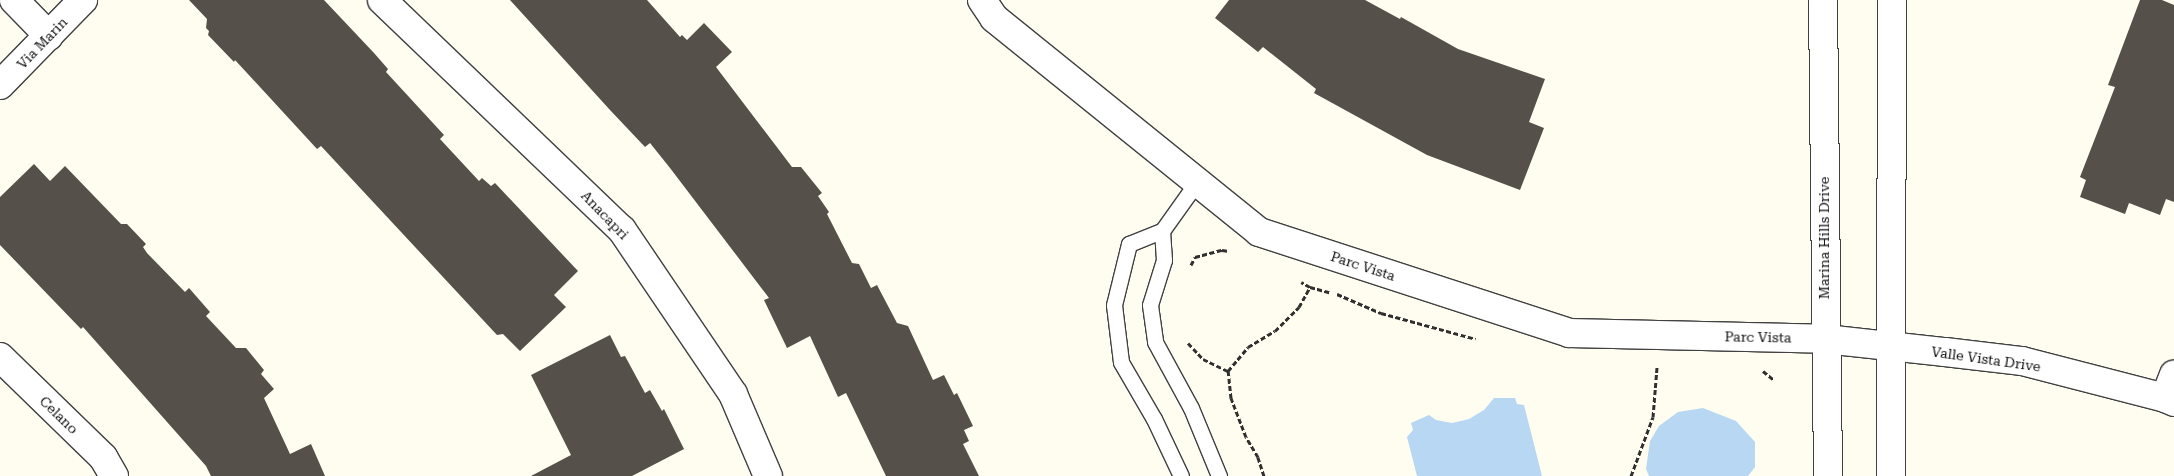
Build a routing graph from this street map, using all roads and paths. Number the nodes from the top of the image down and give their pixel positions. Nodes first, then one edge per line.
1 (14, 0) edge
2 (83, 0) edge
3 (382, 0) edge
4 (982, 0) edge
5 (1822, 0) edge
6 (1892, 0) edge
7 (49, 36) junction
8 (0, 85) edge
9 (1197, 182) junction
10 (1162, 231) junction
11 (1238, 253) dead end
12 (1186, 272) dead end
13 (1293, 278) dead end
14 (1183, 338) dead end
15 (1825, 339) junction
16 (1892, 346) junction
17 (0, 357) edge
18 (1665, 365) dead end
19 (1761, 369) dead end
20 (1228, 371) junction
21 (1774, 380) dead end
22 (2171, 391) edge
23 (114, 476) edge
24 (768, 476) edge
25 (1182, 476) edge
26 (1220, 476) edge
27 (1264, 476) edge
28 (1631, 476) edge
29 (1828, 476) edge
30 (1891, 476) edge

1 - 7 street
2 - 7 street, Via Marin
3 - 24 street, Anacapri
4 - 9 street, Parc Vista
5 - 15 street, Marina Hills Drive
6 - 16 street
7 - 8 street, Via Marin
9 - 10 lane
9 - 15 street, Parc Vista
10 - 25 lane
10 - 26 lane
11 - 12 path
13 - 20 path
14 - 20 path
15 - 16 street, Valle Vista Drive
15 - 29 street, Marina Hills Drive
16 - 22 street, Valle Vista Drive
16 - 30 street
17 - 23 street, Celano
18 - 28 path
19 - 21 path
20 - 27 path

